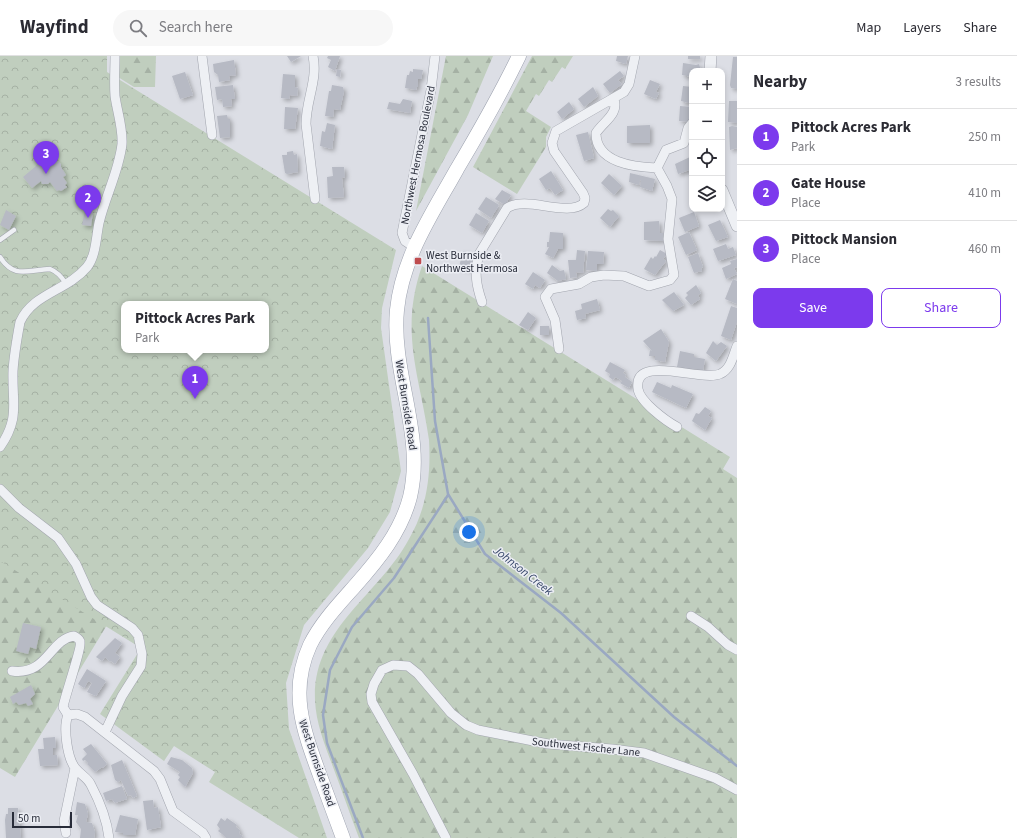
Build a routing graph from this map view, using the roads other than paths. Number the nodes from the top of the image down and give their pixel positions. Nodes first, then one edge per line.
1 (115, 56) edge
2 (202, 56) edge
3 (313, 56) edge
4 (435, 56) edge
5 (518, 56) edge
6 (635, 56) edge
7 (711, 56) edge
8 (710, 68) edge
9 (614, 99) junction
10 (689, 127) edge
11 (212, 135) dead end
12 (657, 168) junction
13 (725, 197) edge
14 (315, 199) dead end
15 (737, 226) edge
16 (14, 230) dead end
17 (0, 240) edge
18 (414, 247) junction
19 (0, 257) edge
20 (66, 284) junction
21 (482, 302) dead end
22 (737, 346) edge
23 (559, 349) dead end
24 (677, 427) dead end
25 (0, 447) edge
26 (0, 489) edge
27 (691, 616) dead end
28 (737, 650) edge
29 (12, 671) dead end
30 (68, 715) junction
31 (105, 732) junction
32 (75, 768) junction
33 (737, 790) edge
34 (66, 833) dead end
35 (109, 838) edge
36 (206, 838) edge
37 (343, 838) edge
38 (446, 838) edge

1 - 20 street
2 - 11 street
3 - 14 street
4 - 18 street, Northwest Hermosa Boulevard
5 - 18 main road, West Burnside Road
6 - 9 street
7 - 8 street
9 - 12 street
9 - 21 street
10 - 12 street
12 - 23 street
13 - 15 street
16 - 17 lane
18 - 37 main road, West Burnside Road
19 - 20 lane
20 - 25 street
22 - 24 street
26 - 31 street
27 - 28 street
29 - 30 street
30 - 31 street
30 - 32 street
31 - 36 street
32 - 34 street
32 - 35 street
33 - 38 street, Southwest Fischer Lane

